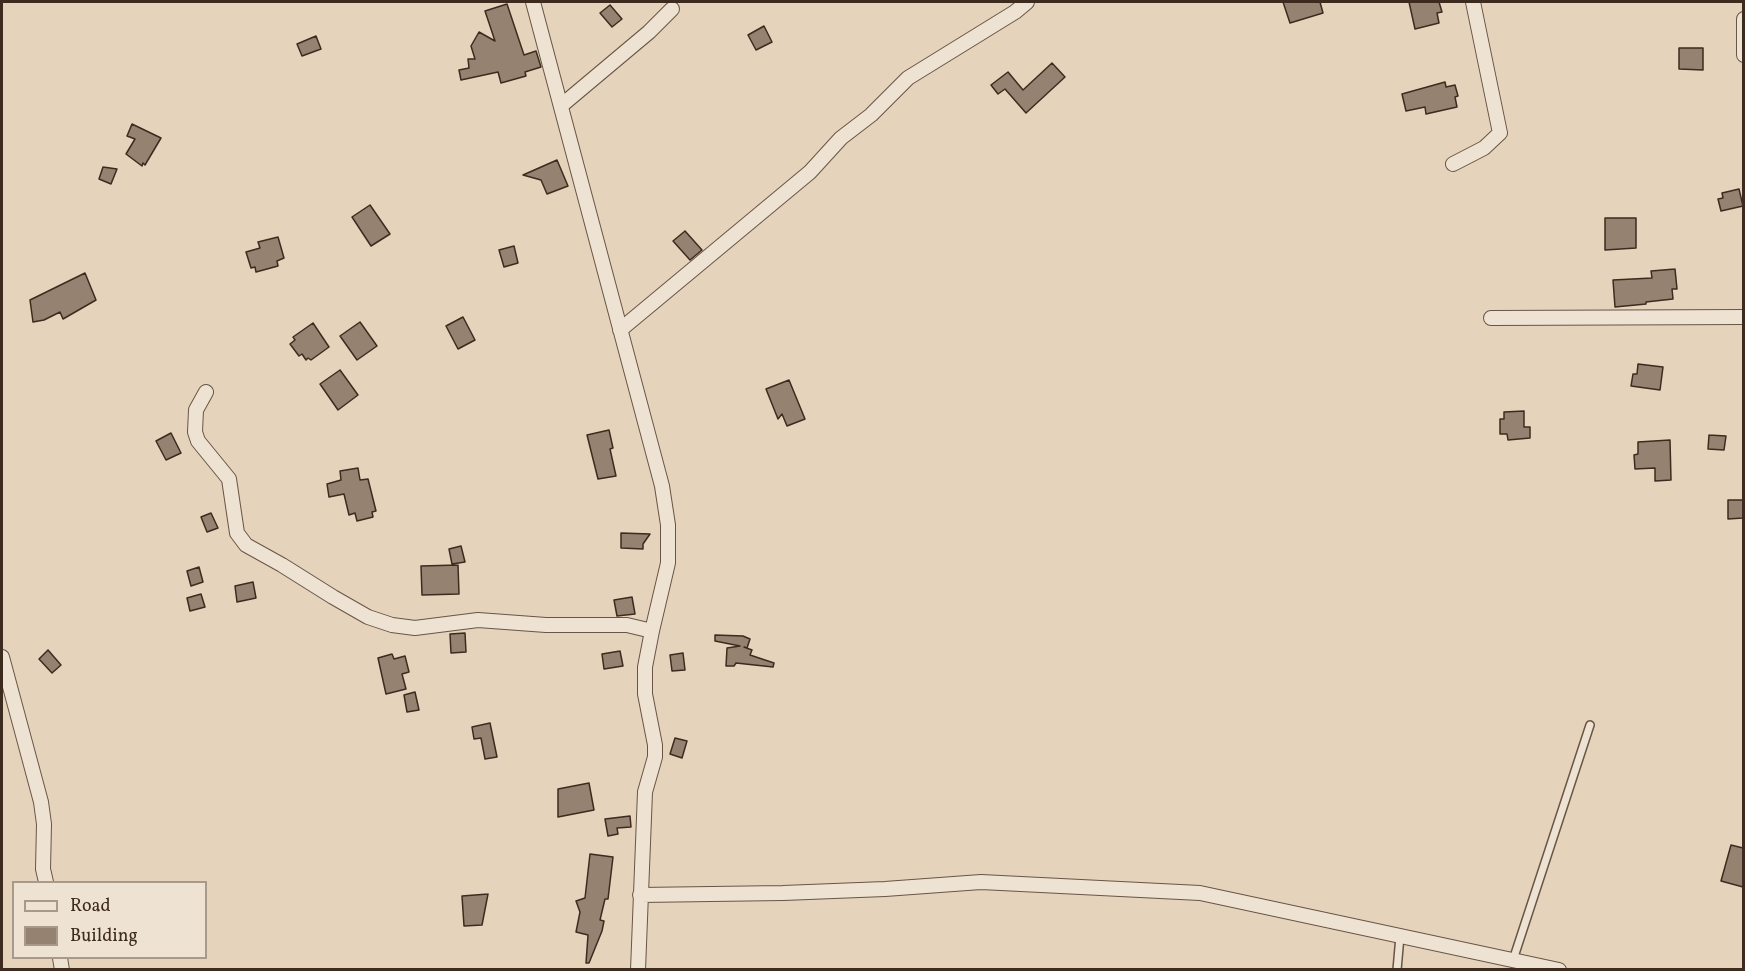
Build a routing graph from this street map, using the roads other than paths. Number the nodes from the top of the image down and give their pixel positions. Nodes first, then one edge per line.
1 (533, 2) edge
2 (1027, 2) edge
3 (1473, 2) edge
4 (672, 9) dead end
5 (1743, 19) edge
6 (1743, 55) edge
7 (562, 105) junction
8 (1453, 164) dead end
9 (1743, 317) edge
10 (1491, 318) dead end
11 (620, 330) junction
12 (206, 393) dead end
13 (651, 631) junction
14 (2, 657) edge
15 (1590, 725) dead end
16 (46, 881) edge
17 (640, 895) junction
18 (1400, 936) junction
19 (1513, 960) junction
20 (1539, 967) edge
21 (638, 969) edge
22 (1397, 969) edge
23 (1559, 969) edge

1 - 7 street
2 - 11 street
3 - 8 street
4 - 7 street
5 - 6 street
7 - 11 street
9 - 10 street
11 - 13 street
12 - 13 street
13 - 17 street
14 - 16 street
15 - 19 lane
17 - 18 street
17 - 21 street
18 - 19 street
18 - 22 lane
19 - 20 street
20 - 23 street

